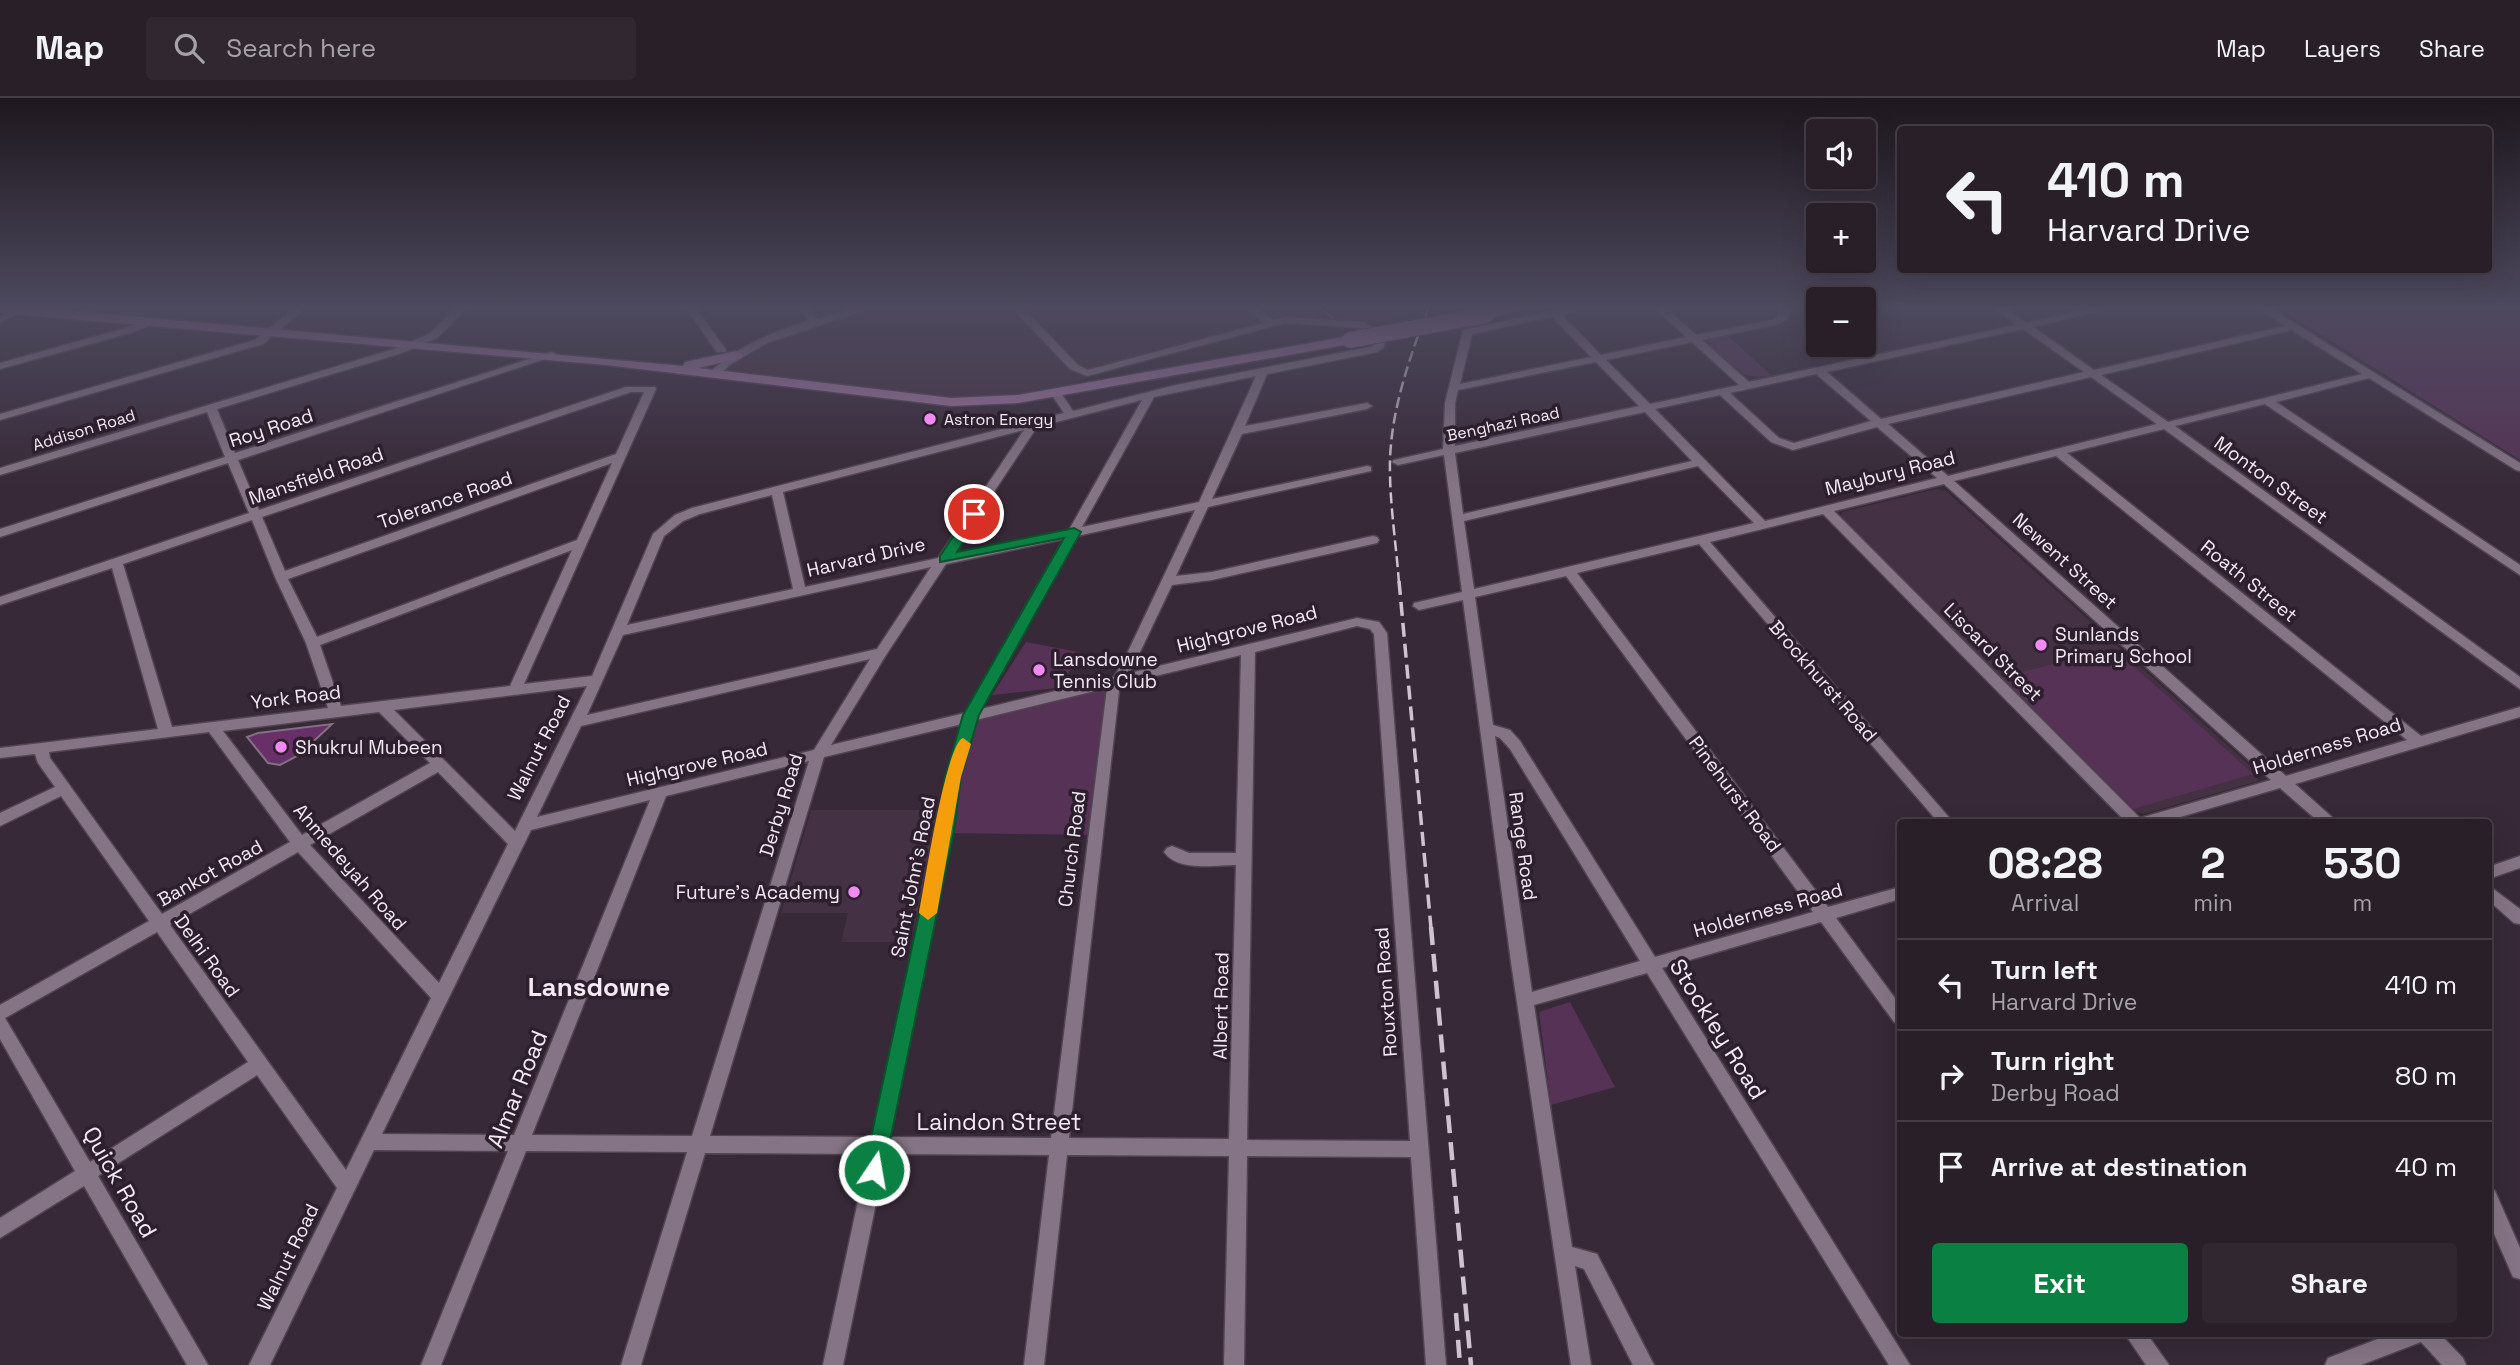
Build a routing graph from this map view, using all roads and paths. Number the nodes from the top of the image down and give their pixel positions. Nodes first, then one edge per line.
1 (172, 367) edge
2 (343, 367) edge
3 (515, 367) edge
4 (658, 367) edge
5 (722, 367) edge
6 (1077, 367) edge
7 (1106, 367) edge
8 (1142, 367) edge
9 (1201, 367) edge
10 (1279, 367) edge
11 (1459, 367) edge
12 (1553, 367) edge
13 (1606, 367) edge
14 (1725, 367) edge
15 (1837, 367) edge
16 (2084, 367) edge
17 (2118, 367) edge
18 (2358, 367) edge
19 (1263, 370) junction
20 (1819, 371) junction
21 (2092, 373) junction
22 (713, 375) junction
23 (2370, 375) junction
24 (1147, 377) junction
25 (1746, 386) junction
26 (1454, 388) junction
27 (1055, 392) junction
28 (1723, 392) junction
29 (1150, 395) junction
30 (2266, 400) junction
31 (1367, 406) dead end
32 (211, 408) junction
33 (1647, 409) junction
34 (1070, 415) junction
35 (0, 417) edge
36 (1878, 423) junction
37 (1033, 425) junction
38 (2165, 425) junction
39 (1238, 430) junction
40 (2057, 451) junction
41 (1449, 452) junction
42 (620, 457) junction
43 (232, 459) junction
44 (1398, 462) dead end
45 (1701, 463) junction
46 (2520, 468) edge
47 (1367, 469) dead end
48 (0, 471) edge
49 (1945, 479) junction
50 (777, 490) junction
51 (1204, 505) junction
52 (1825, 509) junction
53 (255, 514) junction
54 (1458, 519) junction
55 (1761, 524) junction
56 (1074, 532) junction
57 (0, 533) edge
58 (1373, 540) dead end
59 (1702, 540) junction
60 (582, 542) junction
61 (945, 559) junction
62 (116, 562) junction
63 (1569, 571) junction
64 (2520, 571) edge
65 (281, 577) junction
66 (1168, 581) junction
67 (800, 592) junction
68 (1469, 595) junction
69 (0, 601) edge
70 (1419, 606) dead end
71 (1368, 622) joint
72 (620, 631) junction
73 (313, 643) junction
74 (1248, 648) junction
75 (881, 652) junction
76 (597, 680) junction
77 (1116, 681) junction
78 (2520, 684) edge
79 (515, 690) junction
80 (382, 706) junction
81 (336, 711) junction
82 (2520, 712) edge
83 (971, 715) junction
84 (576, 722) junction
85 (213, 727) junction
86 (1487, 728) junction
87 (167, 734) junction
88 (2418, 741) junction
89 (41, 748) junction
90 (0, 753) edge
91 (818, 755) junction
92 (438, 765) junction
93 (2282, 782) junction
94 (65, 788) junction
95 (661, 791) junction
96 (1943, 819) edge
97 (2132, 819) edge
98 (2156, 819) edge
99 (2325, 819) edge
100 (0, 820) edge
101 (523, 826) junction
102 (516, 842) junction
103 (300, 845) junction
104 (1172, 852) dead end
105 (1245, 859) junction
106 (2520, 862) edge
107 (2492, 872) edge
108 (1897, 894) edge
109 (2492, 894) edge
110 (1825, 916) junction
111 (2520, 918) edge
112 (158, 923) junction
113 (1653, 966) junction
114 (439, 995) junction
115 (1525, 1001) junction
116 (0, 1013) edge
117 (1897, 1013) edge
118 (0, 1024) edge
119 (259, 1064) junction
120 (368, 1142) junction
121 (520, 1143) junction
122 (700, 1144) junction
123 (879, 1146) junction
124 (1058, 1146) junction
125 (1238, 1147) junction
126 (1420, 1150) junction
127 (86, 1173) junction
128 (346, 1186) junction
129 (2492, 1206) edge
130 (0, 1228) edge
131 (1565, 1254) junction
132 (2520, 1270) edge
133 (2137, 1337) edge
134 (2407, 1337) edge
135 (2430, 1337) edge
136 (198, 1365) edge
137 (259, 1365) edge
138 (430, 1365) edge
139 (631, 1365) edge
140 (833, 1365) edge
141 (1034, 1365) edge
142 (1234, 1365) edge
143 (1436, 1365) edge
144 (1581, 1365) edge
145 (1644, 1365) edge
146 (1900, 1365) edge
147 (2159, 1365) edge
148 (2335, 1365) edge
149 (2456, 1365) edge

1 - 35 street
2 - 32 street, Addison Road
3 - 43 street, Roy Road
4 - 22 main road
5 - 22 street
6 - 7 street
8 - 24 street
9 - 24 main road
10 - 19 street, Walnut Road
11 - 26 street, Range Road
12 - 26 street
13 - 33 street
14 - 25 street
15 - 20 street, Benghazi Road
16 - 21 street, Monton Street
17 - 21 street
18 - 23 street
19 - 29 street, Walnut Road
19 - 39 street, Church Road
20 - 25 street, Benghazi Road
20 - 36 street, Newent Street
21 - 36 street
21 - 38 street, Monton Street
22 - 27 main road
23 - 30 street, Maybury Road
23 - 46 street
24 - 27 main road
25 - 28 street, Benghazi Road
26 - 41 street, Range Road
27 - 34 street
28 - 33 street, Benghazi Road
28 - 36 street
29 - 34 street, Walnut Road
29 - 56 street, Saint John's Road
30 - 38 street, Maybury Road
30 - 64 street
31 - 39 street
32 - 43 street
32 - 48 street, Addison Road
33 - 41 street, Benghazi Road
33 - 45 street
34 - 37 street, Walnut Road
36 - 49 street, Newent Street
37 - 50 street, Walnut Road
37 - 61 street, Derby Road
38 - 40 street, Maybury Road
38 - 78 street, Monton Street
39 - 51 street, Church Road
40 - 49 street, Maybury Road
40 - 88 street, Roath Street
41 - 44 street, Benghazi Road
41 - 54 street, Range Road
42 - 53 street, Mansfield Road
42 - 60 street
42 - 65 street, Tolerance Road
43 - 53 street
43 - 57 street, Roy Road
45 - 54 street
45 - 55 street
47 - 51 street, Harvard Drive
49 - 52 street, Maybury Road
49 - 93 street, Newent Street
50 - 67 street
50 - 72 street, Walnut Road
51 - 56 street, Harvard Drive
51 - 66 street, Church Road
52 - 55 street, Maybury Road
52 - 97 street, Liscard Street
53 - 62 street, Mansfield Road
53 - 65 street
54 - 68 street, Range Road
55 - 59 street, Maybury Road
56 - 61 street, Harvard Drive
56 - 83 street, Saint John's Road
58 - 66 street
59 - 63 street, Maybury Road
59 - 96 street, Brockhurst Road
60 - 73 street
60 - 79 street
61 - 67 street, Harvard Drive
61 - 75 street, Derby Road
62 - 69 street, Mansfield Road
62 - 87 street
63 - 68 street, Maybury Road
63 - 110 street, Pinehurst Road
65 - 73 street
66 - 77 street, Church Road
67 - 72 street, Harvard Drive
68 - 70 street, Maybury Road
68 - 86 street, Range Road
71 - 74 street, Highgrove Road
71 - 126 street, Rouxton Road
72 - 76 street, Walnut Road
73 - 81 street
74 - 77 street, Highgrove Road
74 - 105 street, Albert Road
75 - 84 street
75 - 91 street, Derby Road
76 - 79 street, York Road
76 - 84 street, Walnut Road
77 - 83 street, Highgrove Road
77 - 124 street, Church Road
79 - 80 street, York Road
80 - 81 street, York Road
80 - 92 street
81 - 85 street, York Road
82 - 88 street, Holderness Road
83 - 91 street, Highgrove Road
83 - 123 street, Saint John's Road
84 - 101 street, Walnut Road
85 - 87 street, York Road
85 - 103 street, Ahmedeyah Road
86 - 113 street, Stockley Road
86 - 115 street, Range Road
87 - 89 street, York Road
88 - 93 street, Holderness Road
89 - 90 street, York Road
89 - 94 street, Delhi Road
91 - 95 street, Highgrove Road
91 - 122 street, Derby Road
92 - 102 street
92 - 103 street, Bankot Road
93 - 98 street, Holderness Road
93 - 99 street, Newent Street
94 - 100 street
94 - 112 street, Delhi Road
95 - 101 street, Highgrove Road
95 - 121 street, Almar Road
101 - 102 street, Walnut Road
102 - 114 street, Walnut Road
103 - 112 street, Bankot Road
103 - 114 street, Ahmedeyah Road
104 - 105 street
105 - 125 street, Albert Road
106 - 107 street
108 - 110 street, Holderness Road
109 - 111 street
110 - 113 street, Holderness Road
110 - 117 street, Pinehurst Road
112 - 116 street, Bankot Road
112 - 119 street, Delhi Road
113 - 115 street, Holderness Road
113 - 146 street, Stockley Road
114 - 120 street, Walnut Road
115 - 131 street, Range Road
118 - 127 street, Quick Road
119 - 127 street
119 - 128 street, Delhi Road
120 - 121 street, Laindon Street
120 - 128 street, Walnut Road
121 - 122 street, Laindon Street
121 - 138 street, Almar Road
122 - 123 street, Laindon Street
122 - 139 street, Derby Road
123 - 124 street, Laindon Street
123 - 140 street, Saint John's Road
124 - 125 street, Laindon Street
124 - 141 street, Church Road
125 - 126 street, Laindon Street
125 - 142 street, Albert Road
126 - 143 street, Rouxton Road
127 - 130 street
127 - 136 street, Quick Road
128 - 137 street, Walnut Road
129 - 132 street
131 - 144 street, Range Road
131 - 145 street
133 - 147 street
134 - 148 street
135 - 149 street

